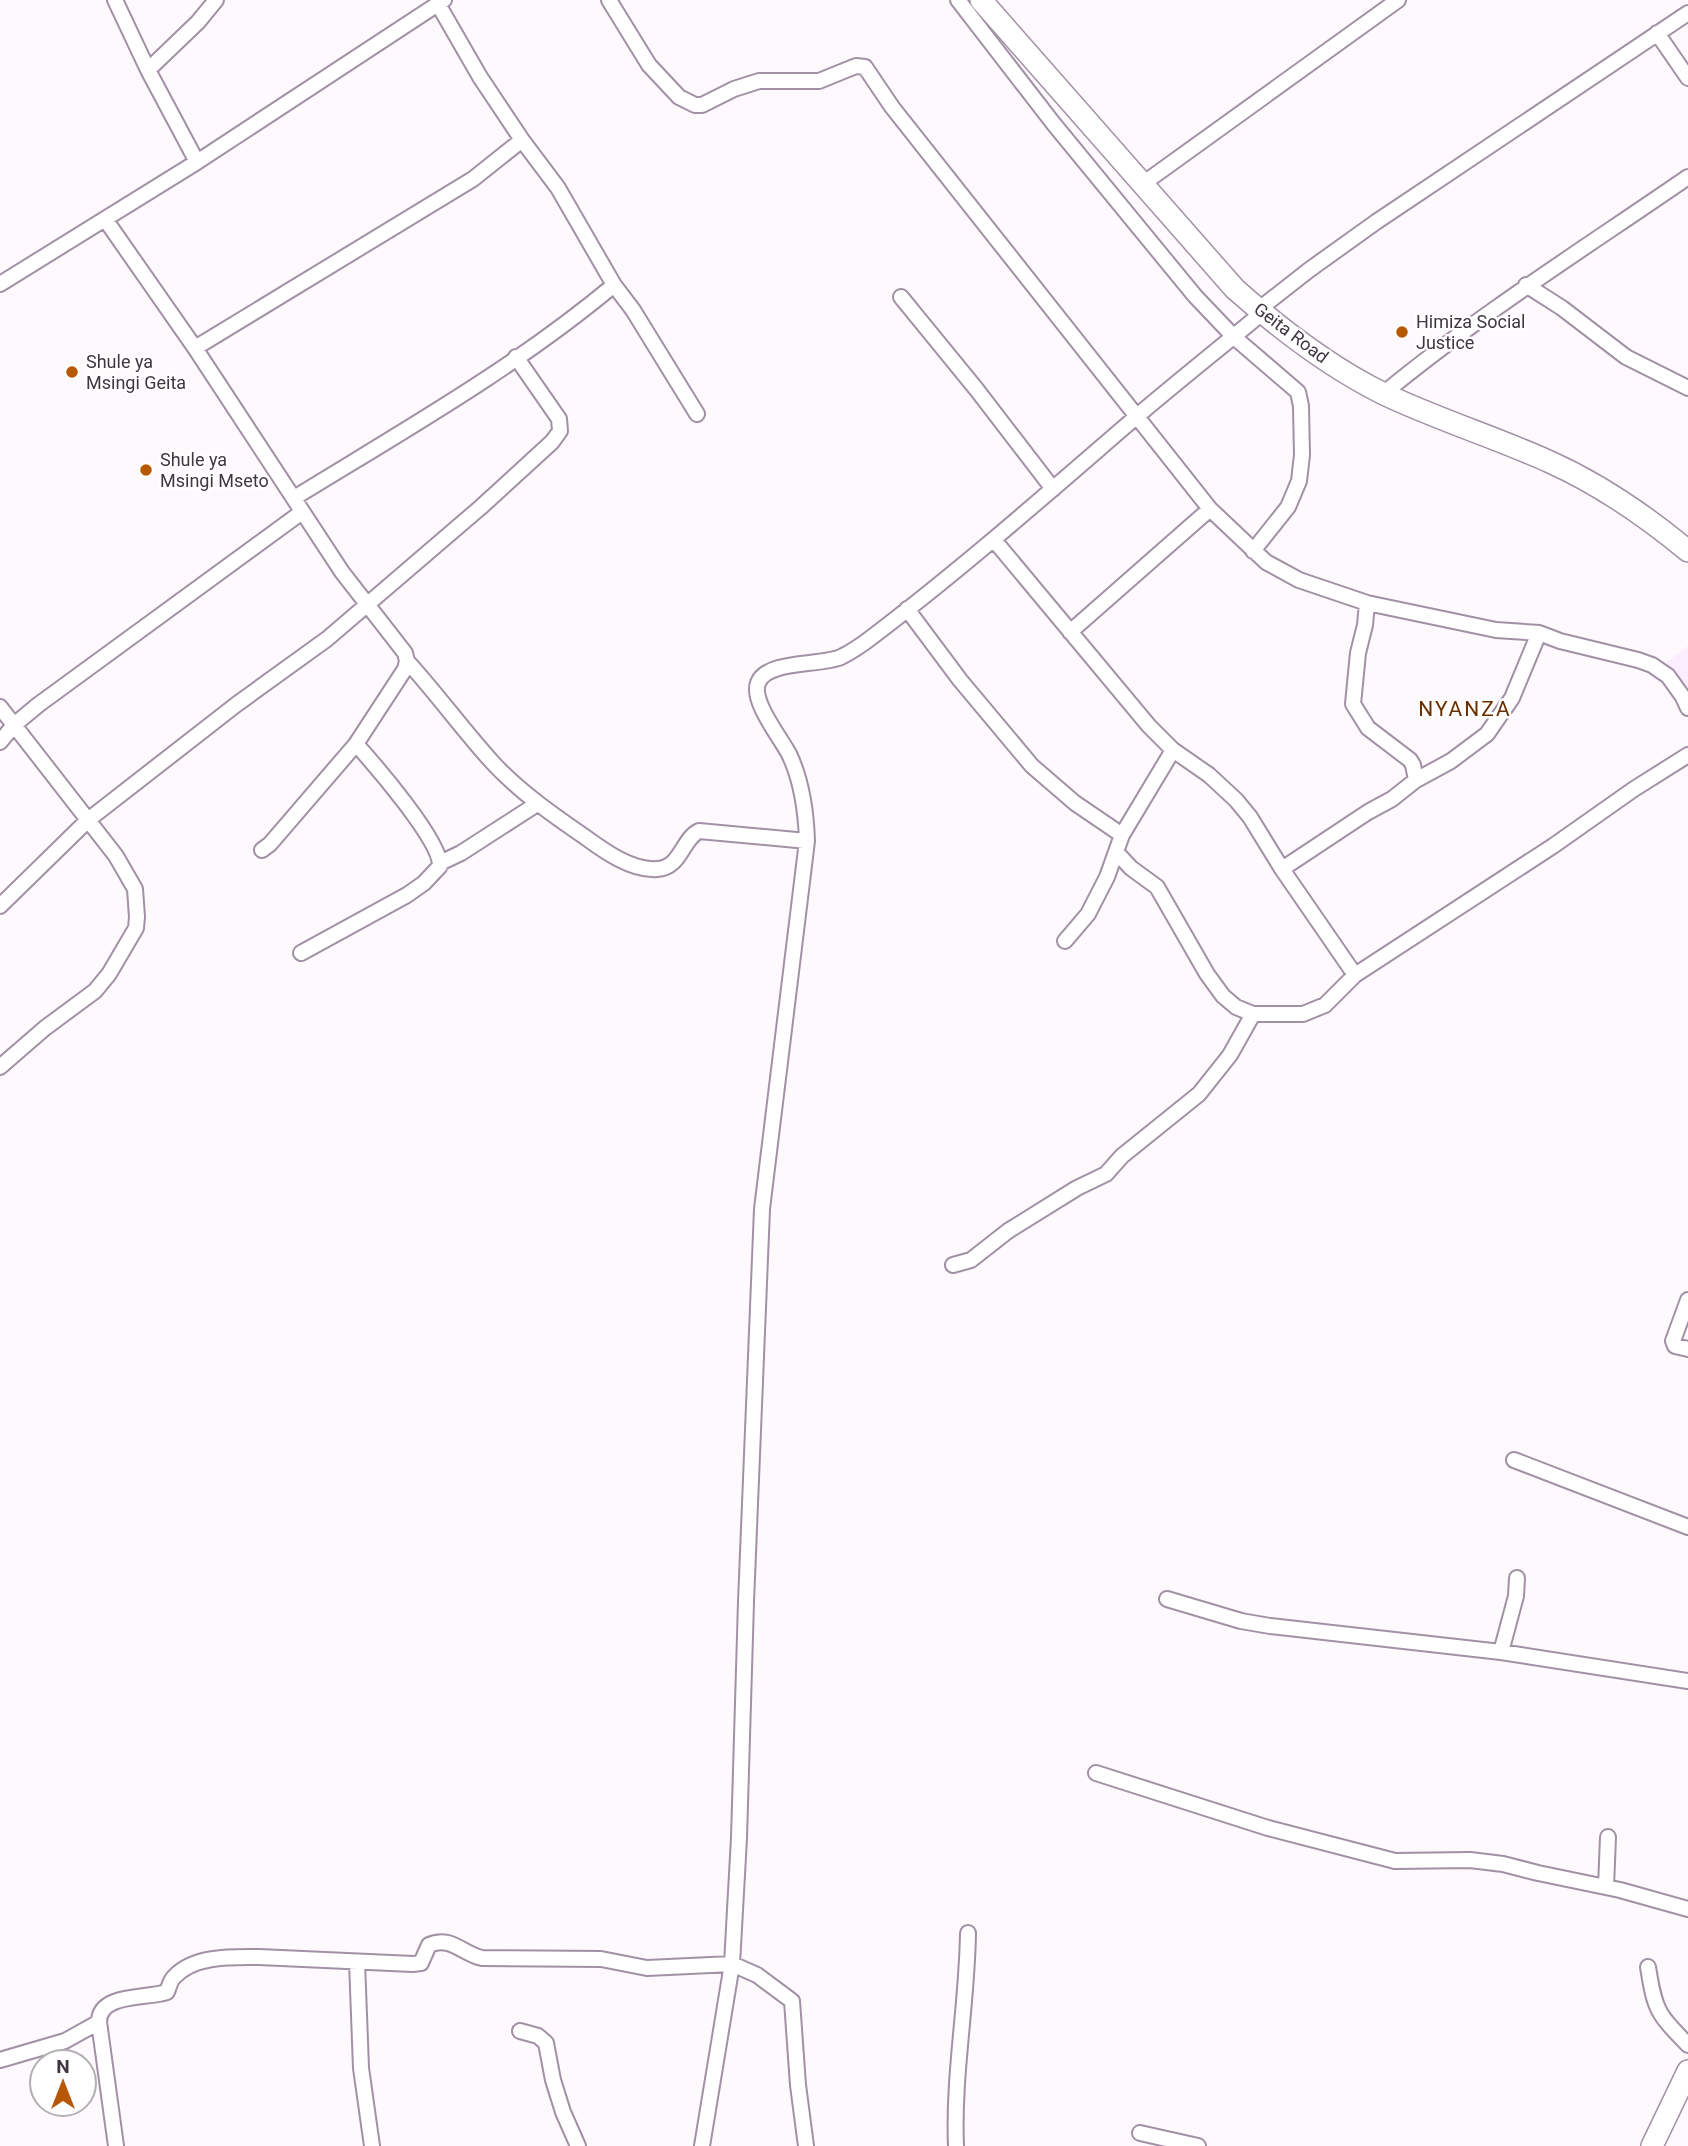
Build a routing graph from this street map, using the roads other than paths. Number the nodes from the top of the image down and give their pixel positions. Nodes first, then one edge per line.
1 (115, 0) edge
2 (216, 0) edge
3 (609, 0) edge
4 (958, 0) edge
5 (981, 0) edge
6 (1398, 0) edge
7 (441, 2) edge
8 (1688, 13) edge
9 (1657, 33) junction
10 (148, 69) junction
11 (1688, 78) edge
12 (523, 140) junction
13 (197, 162) junction
14 (1688, 177) edge
15 (1144, 183) junction
16 (105, 219) junction
17 (0, 284) edge
18 (614, 285) junction
19 (1526, 285) junction
20 (901, 297) dead end
21 (1260, 312) junction
22 (1234, 337) junction
23 (195, 348) junction
24 (516, 357) junction
25 (1688, 388) edge
26 (1383, 394) junction
27 (697, 414) dead end
28 (1136, 417) junction
29 (1053, 489) junction
30 (294, 498) junction
31 (1210, 509) junction
32 (302, 512) junction
33 (994, 540) junction
34 (1254, 551) junction
35 (1688, 551) edge
36 (1367, 603) junction
37 (367, 604) junction
38 (907, 609) junction
39 (1070, 632) junction
40 (1539, 633) junction
41 (407, 661) junction
42 (0, 707) edge
43 (1688, 708) edge
44 (14, 725) junction
45 (0, 742) edge
46 (356, 744) junction
47 (1173, 750) junction
48 (1688, 755) edge
49 (1416, 780) junction
50 (537, 804) junction
51 (88, 820) junction
52 (1122, 835) junction
53 (807, 841) junction
54 (262, 850) dead end
55 (1117, 853) junction
56 (440, 863) junction
57 (1282, 869) junction
58 (0, 906) edge
59 (1065, 941) dead end
60 (300, 953) dead end
61 (1355, 975) junction
62 (1253, 1014) junction
63 (0, 1067) edge
64 (953, 1265) dead end
65 (1688, 1300) edge
66 (1688, 1349) edge
67 (1514, 1460) dead end
68 (1688, 1527) edge
69 (1517, 1578) dead end
70 (1167, 1599) dead end
71 (1502, 1652) junction
72 (1688, 1681) edge
73 (1096, 1773) dead end
74 (1608, 1837) dead end
75 (1606, 1887) junction
76 (1688, 1909) edge
77 (968, 1933) dead end
78 (732, 1958) junction
79 (357, 1962) junction
80 (1648, 1967) dead end
81 (100, 2022) junction
82 (520, 2031) dead end
83 (1688, 2045) edge
84 (0, 2060) edge
85 (1688, 2071) edge
86 (1688, 2093) edge
87 (1140, 2133) dead end
88 (116, 2146) edge
89 (372, 2146) edge
90 (578, 2146) edge
91 (702, 2146) edge
92 (806, 2146) edge
93 (956, 2146) edge
94 (1198, 2146) edge
95 (1652, 2146) edge
96 (1662, 2146) edge

1 - 10 street
2 - 10 street
3 - 28 street
4 - 22 street
5 - 15 highway, Geita Road
6 - 15 street
7 - 12 street
7 - 13 street
8 - 9 street
9 - 11 street
9 - 21 street
10 - 13 street
12 - 18 street
12 - 23 street
13 - 16 street
14 - 19 street
15 - 21 highway, Geita Road
16 - 17 street
16 - 23 street
18 - 24 street
18 - 27 street
19 - 25 street
19 - 26 street
20 - 29 street
21 - 22 street
21 - 26 highway, Geita Road
22 - 28 street
22 - 34 street
23 - 30 street
24 - 30 street
24 - 37 street
26 - 35 highway, Geita Road
28 - 29 street
28 - 31 street
29 - 33 street
30 - 32 street
31 - 34 street
31 - 39 street
32 - 37 street
32 - 44 street
33 - 38 street
33 - 39 street
34 - 36 street
36 - 40 street
36 - 49 street
37 - 41 street
37 - 51 street
38 - 52 street
38 - 53 street
39 - 47 street
40 - 43 street
40 - 49 street
41 - 46 street
41 - 50 street
42 - 44 street
44 - 45 street
44 - 51 street
46 - 54 street
46 - 56 street
47 - 52 street
47 - 57 street
48 - 61 street
49 - 57 street
50 - 53 street
50 - 56 street
51 - 58 street
51 - 63 street
52 - 55 street
53 - 78 street
55 - 59 street
55 - 62 street
56 - 60 street
57 - 61 street
61 - 62 street
62 - 64 street
65 - 66 street
67 - 68 street
69 - 71 street
70 - 71 street
71 - 72 street
73 - 75 street
74 - 75 street
75 - 76 street
77 - 93 street
78 - 79 street
78 - 91 street
78 - 92 street
79 - 81 street
79 - 89 street
80 - 83 street
81 - 84 street
81 - 88 street
82 - 90 street
85 - 95 highway
86 - 96 street
87 - 94 street

